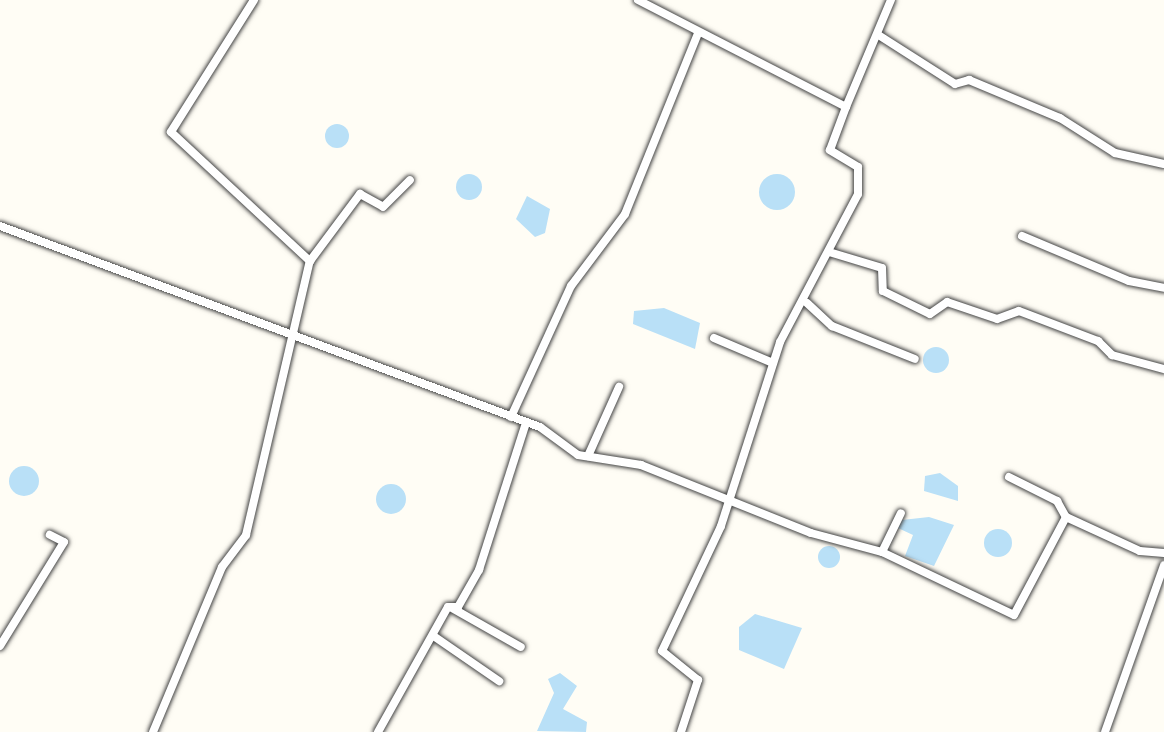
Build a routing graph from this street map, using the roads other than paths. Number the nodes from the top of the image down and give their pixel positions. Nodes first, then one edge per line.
1 (254, 0) edge
2 (638, 0) edge
3 (891, 0) edge
4 (698, 33) junction
5 (880, 36) junction
6 (846, 107) junction
7 (1164, 164) edge
8 (410, 180) dead end
9 (0, 226) edge
10 (1022, 236) dead end
11 (829, 252) junction
12 (310, 261) junction
13 (1164, 288) edge
14 (807, 303) junction
15 (714, 338) dead end
16 (296, 339) junction
17 (915, 359) dead end
18 (773, 363) junction
19 (1164, 369) edge
20 (619, 387) dead end
21 (511, 417) junction
22 (526, 423) junction
23 (588, 456) junction
24 (1009, 477) dead end
25 (728, 504) junction
26 (901, 513) dead end
27 (1066, 517) junction
28 (50, 535) dead end
29 (882, 552) junction
30 (1164, 553) edge
31 (1164, 565) edge
32 (448, 607) junction
33 (435, 637) junction
34 (0, 646) edge
35 (521, 647) dead end
36 (499, 681) dead end
37 (153, 732) edge
38 (378, 732) edge
39 (681, 732) edge
40 (1105, 732) edge

1 - 12 street
2 - 4 street
3 - 5 street
4 - 6 street
4 - 21 street
5 - 6 street
5 - 7 street
6 - 11 street
8 - 12 street
9 - 16 street
10 - 13 street
11 - 14 street
11 - 19 street
12 - 16 street
14 - 17 street
14 - 18 street
15 - 18 street
16 - 21 street
16 - 37 street
18 - 25 street
20 - 23 street
21 - 22 street
22 - 23 street
22 - 32 street
23 - 25 street
24 - 27 street
25 - 29 street
25 - 39 street
26 - 29 street
27 - 29 street
27 - 30 street
28 - 34 street
31 - 40 street
32 - 33 street
32 - 35 street
33 - 36 street
33 - 38 street

